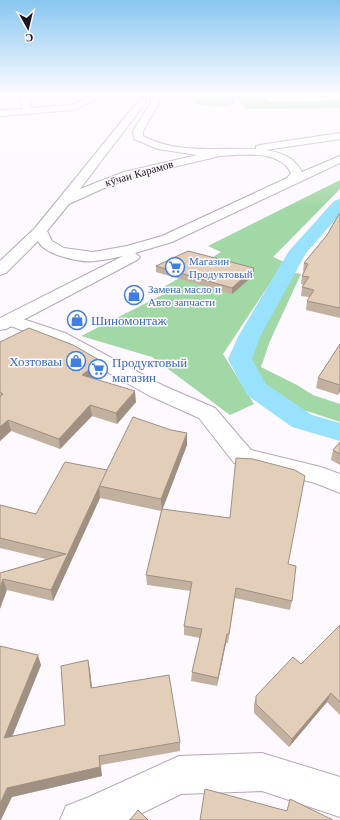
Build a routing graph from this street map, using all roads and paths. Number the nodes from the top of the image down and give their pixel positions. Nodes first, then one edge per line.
1 (118, 132) edge
2 (138, 132) edge
3 (340, 136) edge
4 (226, 152) junction
5 (340, 159) edge
6 (291, 181) junction
7 (64, 201) junction
8 (40, 231) junction
9 (167, 239) junction
10 (0, 270) edge
11 (6, 322) edge
12 (340, 484) edge
13 (340, 797) edge
14 (80, 820) edge

1 - 7 main road
2 - 4 main road
3 - 4 main road, кӯчаи Карамов
4 - 6 main road, кӯчаи Карамов
4 - 7 main road, кӯчаи Карамов
5 - 6 main road
6 - 9 main road
7 - 8 main road, кӯчаи Карамов
8 - 9 main road
8 - 10 main road, кӯчаи Карамов
9 - 11 main road
11 - 12 main road
13 - 14 main road

